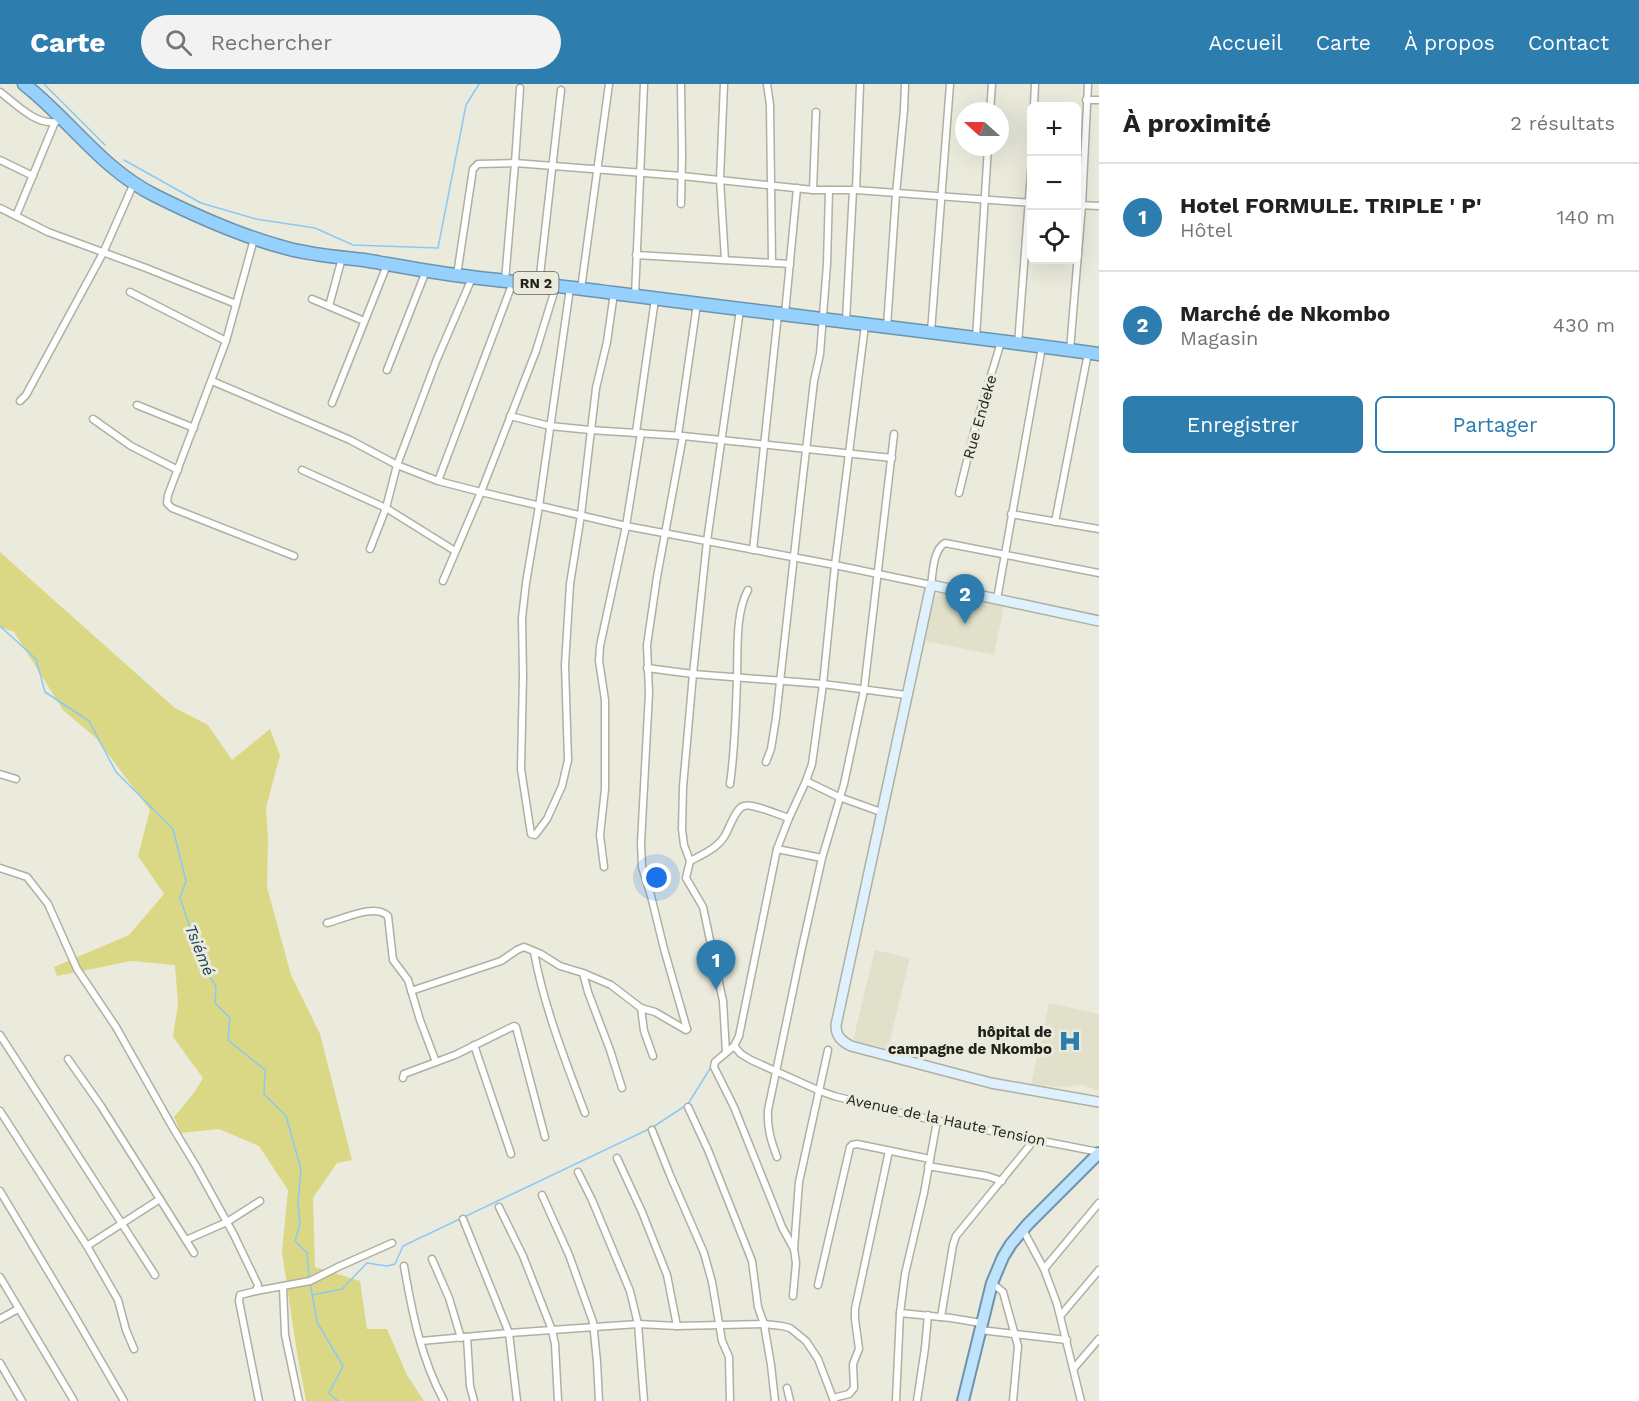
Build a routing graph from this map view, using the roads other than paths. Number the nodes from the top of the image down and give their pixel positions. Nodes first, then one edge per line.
1 (24, 84) edge
2 (609, 84) edge
3 (644, 84) edge
4 (681, 84) edge
5 (724, 84) edge
6 (767, 84) edge
7 (860, 84) edge
8 (905, 84) edge
9 (950, 84) edge
10 (992, 84) edge
11 (1035, 84) edge
12 (1088, 84) edge
13 (520, 88) dead end
14 (561, 90) dead end
15 (0, 92) edge
16 (1086, 100) junction
17 (1099, 100) edge
18 (991, 102) edge
19 (1034, 102) edge
20 (816, 111) dead end
21 (58, 121) junction
22 (988, 156) edge
23 (0, 160) edge
24 (515, 163) junction
25 (553, 166) junction
26 (597, 170) junction
27 (639, 173) junction
28 (1081, 175) edge
29 (33, 176) junction
30 (681, 176) junction
31 (720, 179) junction
32 (134, 183) junction
33 (770, 186) junction
34 (797, 188) junction
35 (813, 190) junction
36 (829, 190) junction
37 (855, 190) junction
38 (896, 194) junction
39 (941, 197) junction
40 (985, 201) junction
41 (1027, 203) edge
42 (681, 204) dead end
43 (1081, 205) edge
44 (1099, 207) edge
45 (0, 208) edge
46 (1029, 210) edge
47 (1079, 210) edge
48 (16, 216) junction
49 (254, 238) junction
50 (103, 253) junction
51 (636, 255) junction
52 (342, 258) junction
53 (725, 260) junction
54 (772, 263) junction
55 (790, 264) junction
56 (387, 265) junction
57 (426, 270) junction
58 (457, 275) junction
59 (472, 277) junction
60 (509, 281) junction
61 (539, 284) junction
62 (556, 286) junction
63 (575, 289) junction
64 (130, 292) dead end
65 (614, 293) junction
66 (635, 296) junction
67 (312, 299) dead end
68 (655, 299) junction
69 (236, 304) junction
70 (697, 304) junction
71 (329, 306) junction
72 (740, 310) junction
73 (782, 314) junction
74 (823, 319) junction
75 (364, 321) junction
76 (846, 321) junction
77 (865, 324) junction
78 (887, 327) junction
79 (931, 332) junction
80 (976, 338) junction
81 (226, 341) junction
82 (1001, 342) junction
83 (1018, 344) junction
84 (1042, 347) junction
85 (1070, 350) junction
86 (1094, 354) edge
87 (387, 370) dead end
88 (212, 381) junction
89 (20, 401) dead end
90 (332, 403) dead end
91 (137, 405) dead end
92 (510, 416) junction
93 (93, 419) dead end
94 (549, 426) junction
95 (194, 428) junction
96 (590, 430) junction
97 (638, 433) junction
98 (894, 434) dead end
99 (681, 435) junction
100 (721, 440) junction
101 (764, 444) junction
102 (806, 450) junction
103 (849, 454) junction
104 (892, 458) junction
105 (397, 465) junction
106 (178, 470) junction
107 (302, 470) dead end
108 (438, 481) junction
109 (481, 492) junction
110 (959, 492) dead end
111 (539, 506) junction
112 (386, 508) junction
113 (1011, 514) junction
114 (581, 515) junction
115 (1055, 522) junction
116 (626, 526) junction
117 (1099, 529) edge
118 (665, 533) junction
119 (707, 541) junction
120 (370, 549) dead end
121 (753, 550) junction
122 (455, 551) junction
123 (1004, 554) junction
124 (294, 556) dead end
125 (793, 557) junction
126 (835, 565) junction
127 (878, 573) junction
128 (1099, 573) edge
129 (443, 581) dead end
130 (931, 585) junction
131 (748, 590) dead end
132 (997, 599) junction
133 (1099, 621) edge
134 (647, 668) junction
135 (693, 674) junction
136 (737, 677) junction
137 (779, 681) junction
138 (823, 684) junction
139 (864, 690) junction
140 (906, 695) junction
141 (766, 762) dead end
142 (0, 774) edge
143 (16, 779) dead end
144 (806, 781) junction
145 (730, 784) dead end
146 (839, 797) junction
147 (881, 812) junction
148 (789, 818) junction
149 (777, 849) junction
150 (822, 858) junction
151 (690, 861) junction
152 (604, 867) dead end
153 (0, 868) edge
154 (327, 923) dead end
155 (534, 952) junction
156 (584, 973) junction
157 (411, 991) junction
158 (641, 1008) junction
159 (0, 1035) edge
160 (474, 1045) junction
161 (734, 1046) junction
162 (828, 1050) dead end
163 (726, 1052) junction
164 (652, 1056) dead end
165 (68, 1059) dead end
166 (436, 1062) junction
167 (776, 1072) junction
168 (403, 1078) dead end
169 (622, 1088) dead end
170 (820, 1091) junction
171 (1099, 1102) edge
172 (688, 1107) dead end
173 (0, 1111) edge
174 (585, 1113) dead end
175 (937, 1121) junction
176 (652, 1130) dead end
177 (545, 1137) dead end
178 (1035, 1140) junction
179 (889, 1151) junction
180 (1099, 1152) edge
181 (511, 1154) dead end
182 (777, 1157) dead end
183 (617, 1158) dead end
184 (929, 1163) junction
185 (578, 1172) dead end
186 (1002, 1181) junction
187 (0, 1191) edge
188 (542, 1195) dead end
189 (160, 1199) junction
190 (260, 1201) dead end
191 (1099, 1203) edge
192 (499, 1208) dead end
193 (463, 1219) dead end
194 (227, 1222) junction
195 (122, 1223) junction
196 (1023, 1230) junction
197 (186, 1240) junction
198 (392, 1243) dead end
199 (87, 1245) junction
200 (794, 1249) junction
201 (194, 1254) dead end
202 (432, 1259) dead end
203 (404, 1266) dead end
204 (1044, 1269) junction
205 (1099, 1270) edge
206 (155, 1275) dead end
207 (0, 1277) edge
208 (992, 1283) junction
209 (818, 1285) dead end
210 (283, 1287) junction
211 (256, 1291) junction
212 (793, 1296) dead end
213 (18, 1309) junction
214 (900, 1313) junction
215 (928, 1315) junction
216 (1061, 1315) junction
217 (941, 1317) junction
218 (0, 1319) edge
219 (638, 1324) junction
220 (764, 1324) junction
221 (677, 1326) junction
222 (720, 1326) junction
223 (980, 1326) junction
224 (594, 1327) junction
225 (552, 1330) junction
226 (509, 1333) junction
227 (1016, 1334) junction
228 (464, 1337) junction
229 (1099, 1339) edge
230 (1067, 1340) junction
231 (421, 1341) junction
232 (134, 1349) dead end
233 (0, 1363) edge
234 (1074, 1368) junction
235 (787, 1388) dead end
236 (833, 1399) edge
237 (22, 1401) edge
238 (74, 1401) edge
239 (124, 1401) edge
240 (258, 1401) edge
241 (299, 1401) edge
242 (444, 1401) edge
243 (474, 1401) edge
244 (517, 1401) edge
245 (558, 1401) edge
246 (599, 1401) edge
247 (644, 1401) edge
248 (730, 1401) edge
249 (775, 1401) edge
250 (790, 1401) edge
251 (896, 1401) edge
252 (917, 1401) edge
253 (963, 1401) edge
254 (1013, 1401) edge
255 (1081, 1401) edge

1 - 21 highway, RN 2
2 - 26 street
3 - 27 street
4 - 30 street
5 - 31 street
6 - 33 street
7 - 37 street
8 - 38 street
9 - 39 street
10 - 18 street
11 - 19 street
12 - 16 street
13 - 24 street
14 - 25 street
15 - 21 street
16 - 17 street
16 - 28 street
20 - 35 street
21 - 29 street
21 - 32 highway, RN 2
22 - 40 street
23 - 29 street
24 - 25 street
24 - 58 street
24 - 60 street
25 - 26 street
25 - 61 street
26 - 27 street
26 - 63 street
27 - 30 street
27 - 51 street
29 - 48 street
30 - 31 street
30 - 42 street
31 - 33 street
31 - 53 street
32 - 49 highway, RN 2
32 - 50 street
33 - 34 street
33 - 54 street
34 - 35 street
34 - 55 street
35 - 36 street
36 - 37 street
36 - 74 street
37 - 38 street
37 - 76 street
38 - 39 street
38 - 78 street
39 - 40 street
39 - 79 street
40 - 41 street
40 - 80 street
43 - 44 street
45 - 48 street
46 - 83 street
47 - 85 street
48 - 50 street
49 - 52 highway, RN 2
49 - 69 street
50 - 69 street
50 - 89 street
51 - 53 street
51 - 66 street
52 - 56 highway, RN 2
52 - 71 street
53 - 54 street
54 - 55 street
55 - 73 street
56 - 57 highway, RN 2
56 - 75 street
57 - 58 highway, RN 2
57 - 87 street
58 - 59 highway, RN 2
59 - 60 highway, RN 2
59 - 105 street
60 - 61 highway, RN 2
60 - 108 street
61 - 62 highway, RN 2
62 - 63 highway, RN 2
62 - 92 street
63 - 65 highway, RN 2
63 - 94 street
64 - 81 street
65 - 66 highway, RN 2
65 - 96 street
66 - 68 highway, RN 2
67 - 71 street
68 - 70 highway, RN 2
68 - 97 street
69 - 81 street
70 - 72 highway, RN 2
70 - 99 street
71 - 75 street
72 - 73 highway, RN 2
72 - 100 street
73 - 74 highway, RN 2
73 - 101 street
74 - 76 highway, RN 2
74 - 102 street
75 - 90 street
76 - 77 highway, RN 2
77 - 78 highway, RN 2
77 - 103 street
78 - 79 highway, RN 2
79 - 80 highway, RN 2
80 - 82 highway, RN 2
81 - 88 street
82 - 83 highway, RN 2
82 - 110 street, Rue Endeke
83 - 84 highway, RN 2
84 - 85 highway, RN 2
84 - 113 street
85 - 86 highway, RN 2
86 - 115 street
88 - 95 street
88 - 105 street
91 - 95 street
92 - 94 street
92 - 109 street
93 - 106 street
94 - 96 street
94 - 111 street
95 - 106 street
96 - 97 street
96 - 114 street
97 - 99 street
97 - 116 street
98 - 104 street
99 - 100 street
99 - 118 street
100 - 101 street
100 - 119 street
101 - 102 street
101 - 121 street
102 - 103 street
102 - 125 street
103 - 104 street
103 - 126 street
104 - 127 street
105 - 108 street
105 - 112 street
106 - 124 street
107 - 112 street
108 - 109 street
109 - 111 street
109 - 122 street
111 - 114 street
111 - 114 street
112 - 120 street
112 - 122 street
113 - 115 street
113 - 123 street
114 - 116 street
115 - 117 street
116 - 118 street
116 - 152 street
118 - 119 street
118 - 134 street
119 - 121 street
119 - 135 street
121 - 125 street
122 - 129 street
123 - 128 street
123 - 130 street
123 - 132 street
125 - 126 street
125 - 137 street
126 - 127 street
126 - 138 street
127 - 130 street
127 - 139 street
130 - 132 street
130 - 140 street
131 - 136 street
132 - 133 street
134 - 135 street
134 - 158 street
135 - 136 street
135 - 151 street
136 - 137 street
136 - 145 street
137 - 138 street
137 - 141 street
138 - 139 street
138 - 144 street
139 - 140 street
139 - 146 street
140 - 147 street
142 - 143 street
144 - 146 street
144 - 148 street
146 - 147 street
146 - 150 street
147 - 171 street
148 - 149 street
148 - 151 street
149 - 150 street
149 - 161 street
150 - 167 street
151 - 163 street
153 - 194 street
154 - 157 street
155 - 156 street
155 - 157 street
155 - 174 street
156 - 158 street
156 - 169 street
157 - 166 street
158 - 164 street
159 - 195 street
160 - 166 street
160 - 177 street
160 - 181 street
161 - 163 street
161 - 167 street, Avenue de la Haute Tension
162 - 170 street
163 - 200 street
165 - 189 street
166 - 168 street
167 - 170 street, Avenue de la Haute Tension
167 - 182 street
170 - 175 street, Avenue de la Haute Tension
170 - 200 street
172 - 220 street
173 - 199 street
175 - 178 street, Avenue de la Haute Tension
175 - 184 street
176 - 222 street
178 - 180 street, Avenue de la Haute Tension
178 - 186 street
179 - 184 street
179 - 209 street
179 - 236 street
180 - 196 main road
183 - 221 street
184 - 186 street
184 - 214 street
185 - 219 street
186 - 217 street
187 - 239 street
188 - 224 street
189 - 195 street
189 - 197 street
190 - 194 street
191 - 204 street
192 - 225 street
193 - 226 street
194 - 197 street
194 - 211 street
195 - 199 street
195 - 206 street
196 - 204 street
196 - 208 main road
197 - 201 street
198 - 210 street
199 - 232 street
200 - 212 street
202 - 228 street
203 - 231 street
204 - 216 street
205 - 216 street
207 - 213 street
208 - 223 main road
208 - 227 street
210 - 211 street
210 - 241 street
211 - 240 street
213 - 218 street
213 - 238 street
214 - 215 street
214 - 251 street
215 - 217 street
215 - 252 street
216 - 230 street
217 - 223 street
219 - 221 street
219 - 224 street
219 - 247 street
220 - 222 street
220 - 236 street
220 - 249 street
221 - 222 street
222 - 248 street
223 - 227 street
223 - 253 main road
224 - 225 street
224 - 246 street
225 - 226 street
225 - 245 street
226 - 228 street
226 - 244 street
227 - 230 street
227 - 254 street
228 - 231 street
228 - 243 street
229 - 234 street
230 - 234 street
231 - 242 street
233 - 237 street
234 - 255 street
235 - 250 street

